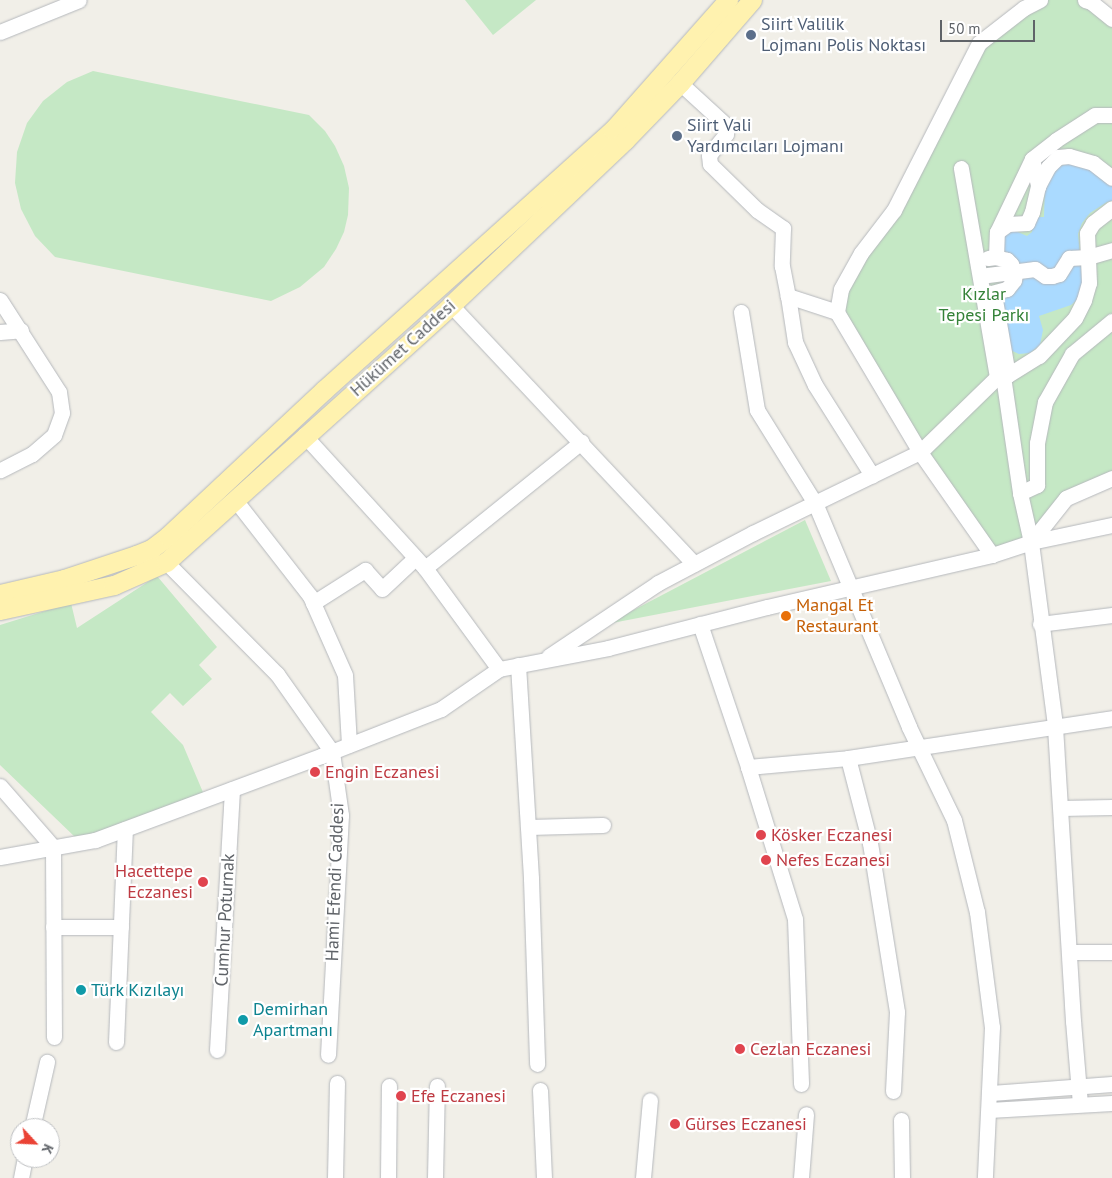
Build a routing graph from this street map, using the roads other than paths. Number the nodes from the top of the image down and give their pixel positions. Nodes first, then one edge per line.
1 (79, 0) edge
2 (728, 0) edge
3 (752, 0) edge
4 (1040, 0) edge
5 (1085, 0) edge
6 (1112, 18) edge
7 (0, 32) edge
8 (680, 83) junction
9 (1112, 115) edge
10 (1032, 159) junction
11 (961, 168) dead end
12 (1112, 178) edge
13 (1038, 186) junction
14 (1112, 208) edge
15 (997, 232) junction
16 (1112, 250) edge
17 (996, 257) junction
18 (1088, 257) junction
19 (977, 260) junction
20 (1014, 272) junction
21 (980, 276) junction
22 (989, 294) junction
23 (788, 296) junction
24 (0, 300) edge
25 (450, 306) junction
26 (741, 312) dead end
27 (837, 312) junction
28 (1112, 321) edge
29 (20, 330) junction
30 (0, 332) edge
31 (1003, 376) junction
32 (304, 435) junction
33 (581, 442) junction
34 (920, 452) junction
35 (0, 470) edge
36 (872, 475) junction
37 (1112, 478) edge
38 (1020, 493) junction
39 (236, 501) junction
40 (815, 503) junction
41 (1112, 525) edge
42 (1031, 542) junction
43 (992, 555) junction
44 (166, 562) junction
45 (420, 563) junction
46 (694, 564) junction
47 (850, 587) junction
48 (0, 594) edge
49 (313, 603) junction
50 (0, 610) edge
51 (1112, 615) edge
52 (700, 624) junction
53 (1040, 624) junction
54 (544, 660) junction
55 (518, 665) junction
56 (499, 669) junction
57 (1112, 718) edge
58 (1055, 725) junction
59 (349, 745) junction
60 (919, 746) junction
61 (332, 752) junction
62 (848, 758) junction
63 (748, 767) junction
64 (0, 786) edge
65 (232, 789) junction
66 (1112, 807) edge
67 (1061, 808) junction
68 (602, 826) dead end
69 (528, 827) junction
70 (125, 829) junction
71 (53, 847) junction
72 (0, 857) edge
73 (53, 927) junction
74 (121, 927) junction
75 (1069, 952) junction
76 (1112, 952) edge
77 (54, 1037) dead end
78 (116, 1042) dead end
79 (217, 1050) dead end
80 (328, 1055) dead end
81 (47, 1062) dead end
82 (537, 1064) dead end
83 (337, 1083) dead end
84 (801, 1084) dead end
85 (1112, 1084) edge
86 (389, 1086) dead end
87 (437, 1086) dead end
88 (1080, 1086) junction
89 (540, 1090) dead end
90 (893, 1091) dead end
91 (990, 1093) junction
92 (650, 1100) dead end
93 (1112, 1103) edge
94 (1080, 1104) junction
95 (989, 1110) junction
96 (806, 1114) dead end
97 (34, 1118) edge
98 (901, 1120) dead end
99 (335, 1178) edge
100 (388, 1178) edge
101 (434, 1178) edge
102 (544, 1178) edge
103 (643, 1178) edge
104 (801, 1178) edge
105 (902, 1178) edge
106 (985, 1178) edge

1 - 7 street
2 - 48 main road
3 - 8 main road, Hükümet Caddesi
4 - 27 street
5 - 6 street
8 - 23 street
8 - 25 main road, Hükümet Caddesi
9 - 10 street
10 - 13 street
10 - 15 street
11 - 19 street
12 - 13 street
13 - 15 street
14 - 18 street
15 - 17 street
16 - 18 street
17 - 19 street
17 - 20 street
18 - 20 street
18 - 31 street
19 - 21 street
20 - 21 street
20 - 22 street
21 - 22 street
22 - 31 street
23 - 27 street
23 - 36 street
24 - 29 street
25 - 32 main road, Hükümet Caddesi
25 - 33 street
26 - 40 street
27 - 34 street
28 - 38 street
29 - 30 street
29 - 35 street
31 - 34 street
31 - 38 street
32 - 39 main road, Hükümet Caddesi
32 - 45 street
33 - 45 street
33 - 46 street
34 - 36 street
34 - 43 street
36 - 40 street
37 - 42 street
38 - 42 street
39 - 44 main road, Hükümet Caddesi
39 - 49 street
40 - 46 street
40 - 47 street
41 - 42 street
42 - 43 street
42 - 53 street
43 - 47 street
44 - 50 main road, Hükümet Caddesi
44 - 61 street, Hami Efendi Caddesi
45 - 49 street
45 - 56 street
46 - 54 street
47 - 52 street
47 - 60 street
49 - 59 street
51 - 53 street
52 - 54 street
52 - 63 street
53 - 58 street
54 - 55 street
55 - 56 street
55 - 69 street
56 - 59 street
57 - 58 street
58 - 60 street
58 - 67 street
59 - 61 street
60 - 62 street
60 - 91 street
61 - 65 street
61 - 80 street, Hami Efendi Caddesi
62 - 63 street
62 - 90 street
63 - 84 street
64 - 71 street
65 - 70 street
65 - 79 street, Cumhur Poturnak
66 - 67 street
67 - 75 street
68 - 69 street
69 - 82 street
70 - 71 street
70 - 74 street
71 - 72 street
71 - 73 street
73 - 74 street
73 - 77 street
74 - 78 street
75 - 76 street
75 - 88 street
81 - 97 street
83 - 99 street
85 - 88 street
86 - 100 street
87 - 101 street
88 - 91 street
88 - 94 street
89 - 102 street
91 - 95 street
92 - 103 street
93 - 94 street
94 - 95 street
95 - 106 street
96 - 104 street
98 - 105 street

